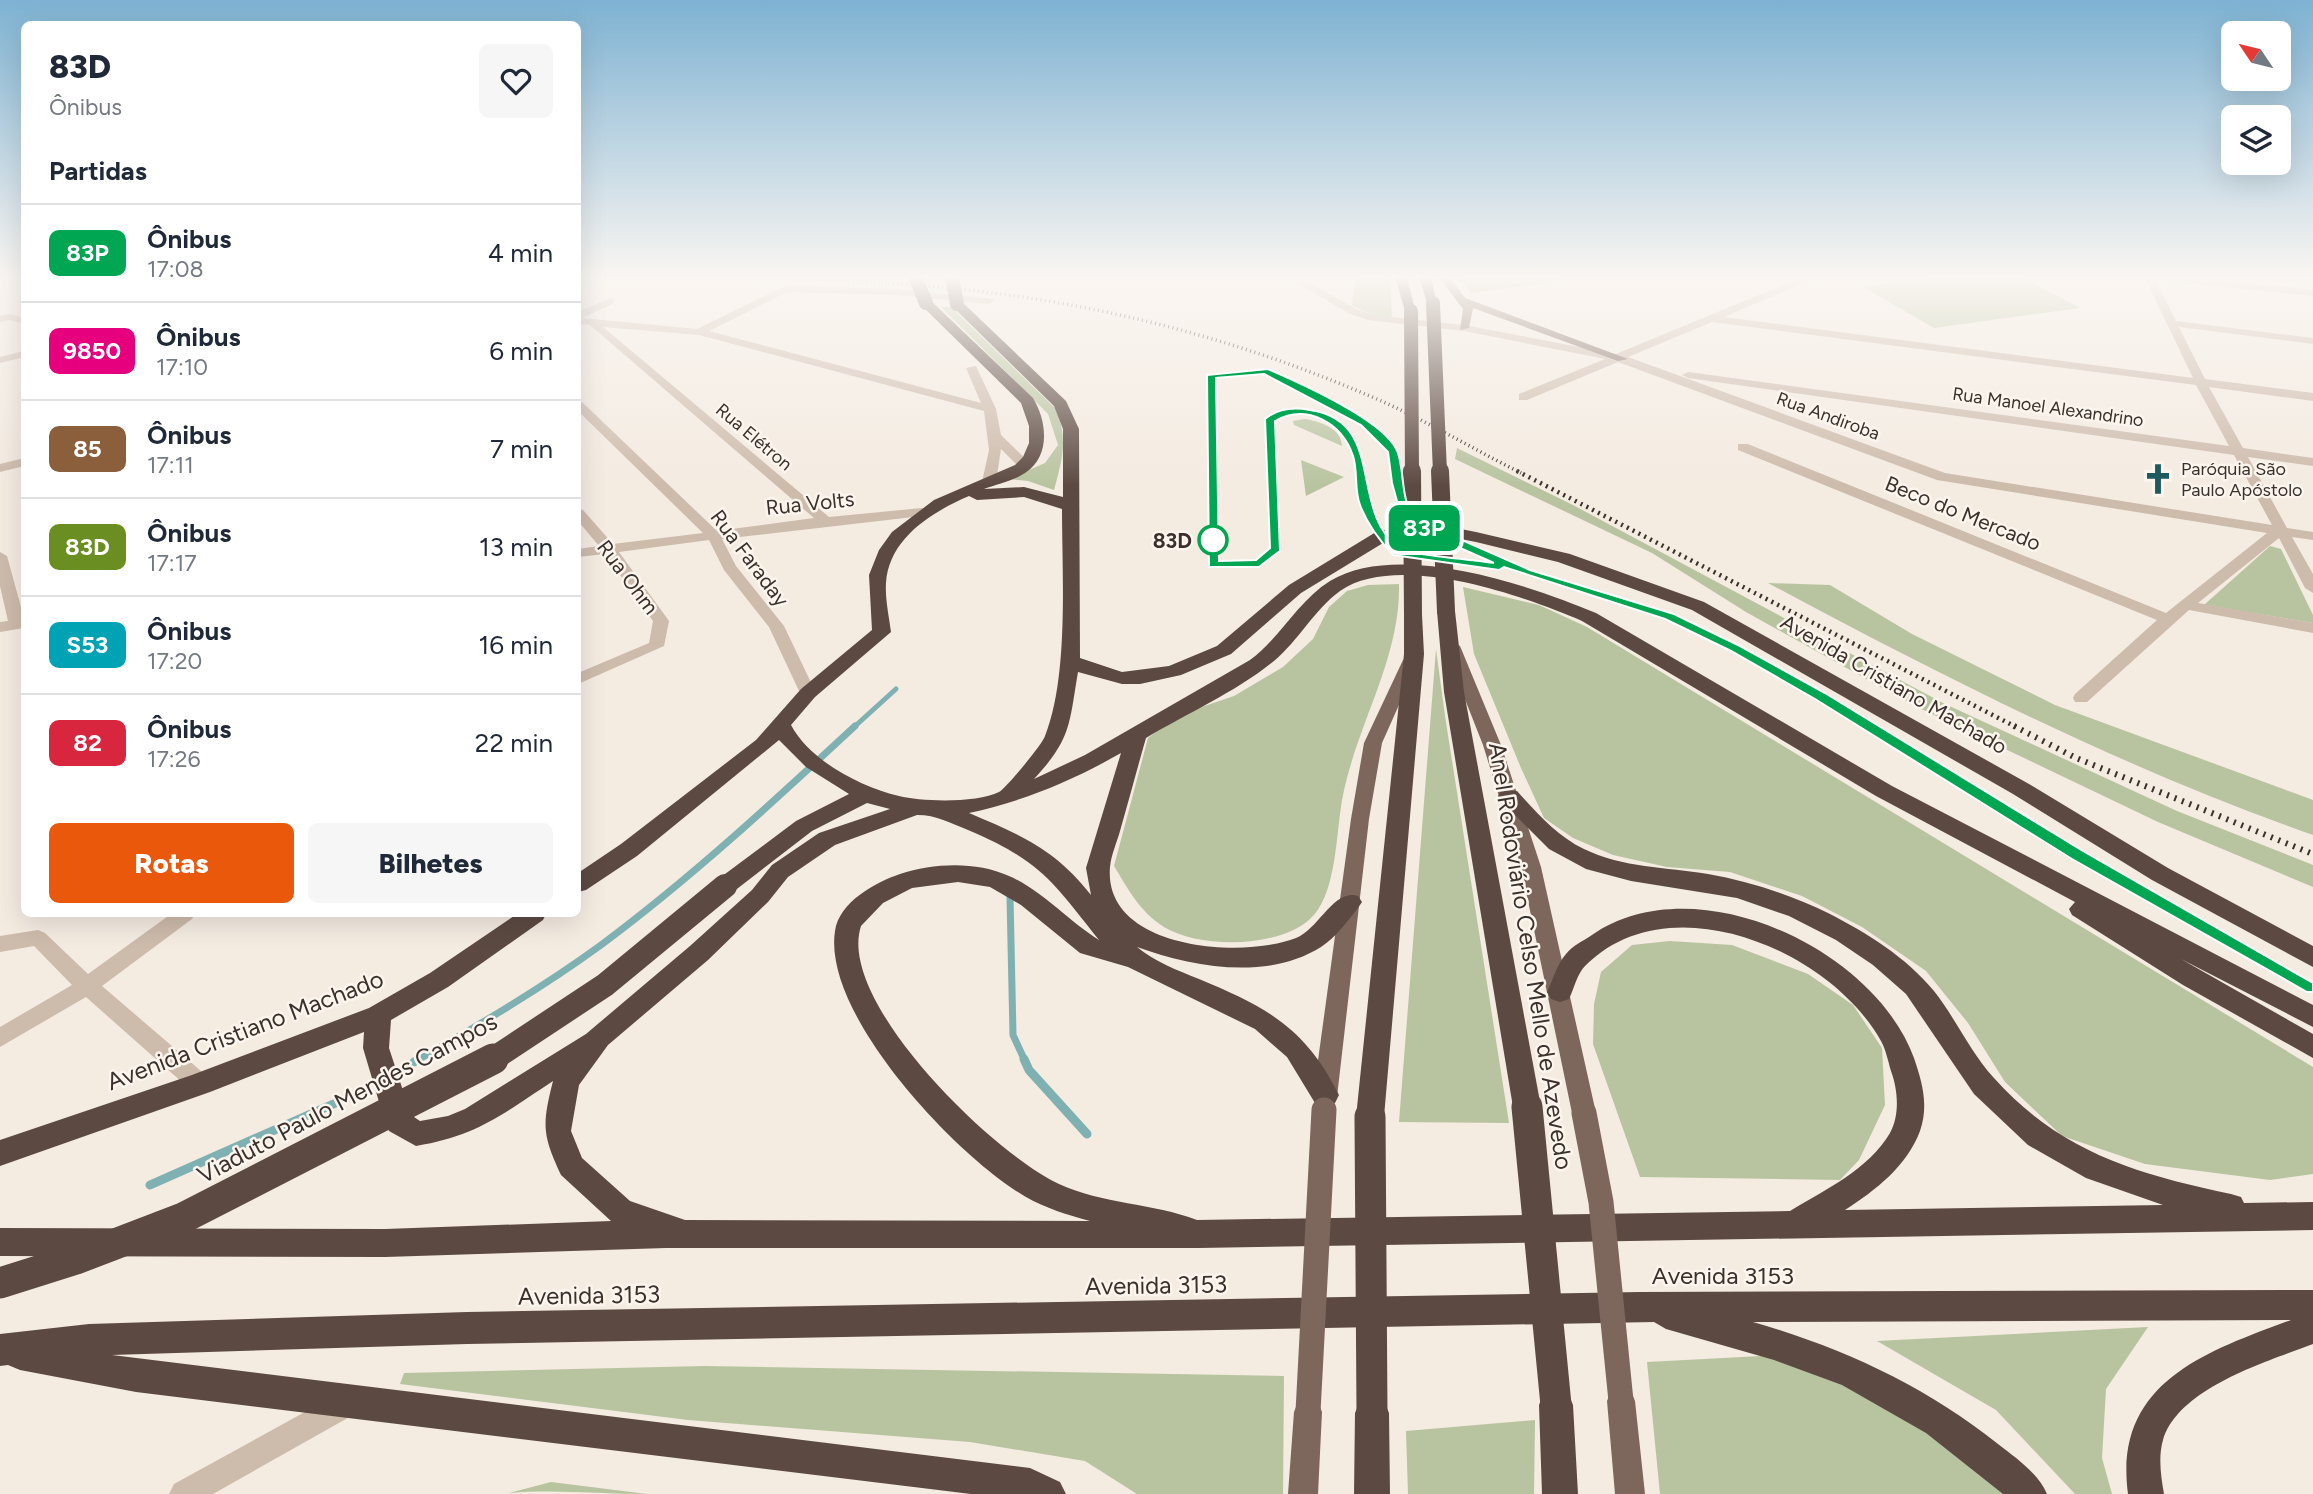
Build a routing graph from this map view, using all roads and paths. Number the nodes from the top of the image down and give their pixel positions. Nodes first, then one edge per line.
1 (620, 346) edge
2 (751, 346) edge
3 (970, 346) edge
4 (1000, 346) edge
5 (1411, 346) edge
6 (1435, 346) edge
7 (1554, 346) edge
8 (1586, 346) edge
9 (1652, 346) edge
10 (1916, 346) edge
11 (2182, 346) edge
12 (21, 355) edge
13 (1622, 359) junction
14 (0, 360) edge
15 (972, 368) dead end
16 (1654, 370) junction
17 (2201, 383) junction
18 (1523, 397) dead end
19 (2313, 397) edge
20 (581, 408) edge
21 (990, 409) junction
22 (997, 438) junction
23 (1743, 447) dead end
24 (2238, 451) junction
25 (2313, 462) edge
26 (21, 463) edge
27 (1025, 465) junction
28 (0, 468) edge
29 (982, 484) junction
30 (1069, 499) junction
31 (939, 503) junction
32 (922, 512) junction
33 (581, 516) edge
34 (826, 521) junction
35 (2280, 530) junction
36 (712, 535) junction
37 (2313, 536) edge
38 (609, 549) junction
39 (581, 553) edge
40 (0, 556) edge
41 (2313, 588) edge
42 (2186, 605) junction
43 (2168, 619) junction
44 (21, 624) edge
45 (0, 627) edge
46 (2313, 628) edge
47 (1450, 639) junction
48 (1414, 654) junction
49 (1070, 661) junction
50 (581, 678) edge
51 (808, 693) junction
52 (2081, 698) dead end
53 (781, 725) junction
54 (1136, 737) junction
55 (1884, 792) junction
56 (865, 795) junction
57 (1509, 796) junction
58 (1004, 797) junction
59 (915, 808) junction
60 (943, 810) junction
61 (581, 882) edge
62 (1350, 902) junction
63 (181, 917) edge
64 (530, 917) edge
65 (0, 944) edge
66 (2307, 952) edge
67 (1135, 959) junction
68 (87, 986) junction
69 (1560, 992) junction
70 (378, 1015) junction
71 (2313, 1017) edge
72 (599, 1037) junction
73 (0, 1038) edge
74 (2313, 1047) edge
75 (200, 1084) junction
76 (1324, 1103) junction
77 (0, 1153) edge
78 (2313, 1201) edge
79 (2269, 1215) junction
80 (2313, 1216) edge
81 (1793, 1225) junction
82 (686, 1233) junction
83 (1199, 1234) junction
84 (0, 1242) edge
85 (0, 1283) edge
86 (2313, 1305) edge
87 (1640, 1307) junction
88 (2313, 1328) edge
89 (0, 1350) edge
90 (345, 1403) junction
91 (184, 1494) edge
92 (1048, 1494) edge
93 (1303, 1494) edge
94 (1372, 1494) edge
95 (1560, 1494) edge
96 (1630, 1494) edge
97 (2029, 1494) edge
98 (2146, 1494) edge

1 - 34 street, Rua Elétron
2 - 21 street
3 - 27 highway, bridge
4 - 30 highway, bridge
5 - 48 highway, bridge
6 - 47 highway, Anel Rodoviário Celso Mello de Azevedo, bridge
7 - 13 street
8 - 13 main road
9 - 13 street
10 - 17 street
11 - 17 street
12 - 14 street
13 - 16 street, Rua Andiroba
13 - 18 street
15 - 21 street
16 - 24 street, Rua Manoel Alexandrino
16 - 35 street, Rua Andiroba
17 - 19 street
17 - 24 street
20 - 36 street, Rua Faraday
21 - 22 street
22 - 27 street
22 - 29 street
23 - 43 street, Beco do Mercado
24 - 25 street, Rua Manoel Alexandrino
24 - 35 street
26 - 28 street
27 - 29 highway
29 - 31 highway
30 - 31 highway
30 - 49 highway
31 - 32 highway
32 - 34 street, Rua Volts
32 - 51 highway
33 - 38 street, Rua Ohm
34 - 36 street, Rua Volts
35 - 37 street, Rua Andiroba
35 - 41 street
35 - 42 street
36 - 38 street, Rua Volts
36 - 51 street, Rua Faraday
38 - 39 street, Rua Volts
38 - 50 street, Rua Ohm
40 - 44 street
42 - 43 street
42 - 46 street
43 - 52 street
44 - 45 street
47 - 57 main road, Anel Rodoviário Celso Mello de Azevedo
47 - 95 highway, Anel Rodoviário Celso Mello de Azevedo, bridge
48 - 62 main road
48 - 94 highway, bridge
49 - 58 highway
49 - 66 highway, Avenida Cristiano Machado
51 - 53 highway
53 - 56 highway
53 - 61 highway
54 - 55 highway
54 - 58 highway
54 - 62 highway
55 - 71 highway
55 - 74 highway
56 - 59 highway
56 - 85 highway, Viaduto Paulo Mendes Campos, bridge
57 - 69 main road, Anel Rodoviário Celso Mello de Azevedo
57 - 79 highway
58 - 60 highway
59 - 60 highway
59 - 72 highway
60 - 67 highway
62 - 76 main road
63 - 68 street
64 - 70 highway, Avenida Cristiano Machado
65 - 68 street
67 - 76 highway
67 - 83 highway
68 - 73 street
68 - 75 street
69 - 81 highway
69 - 96 main road, Anel Rodoviário Celso Mello de Azevedo, bridge
70 - 72 highway
70 - 75 highway, Avenida Cristiano Machado
72 - 82 highway
75 - 77 highway, Avenida Cristiano Machado
76 - 93 main road, bridge
78 - 79 highway
79 - 80 highway
79 - 81 highway
81 - 83 highway
82 - 83 highway
82 - 84 highway
86 - 87 highway, Avenida 3153
87 - 89 highway, Avenida 3153
87 - 97 highway
88 - 98 highway
89 - 90 highway
90 - 91 street
90 - 92 highway

